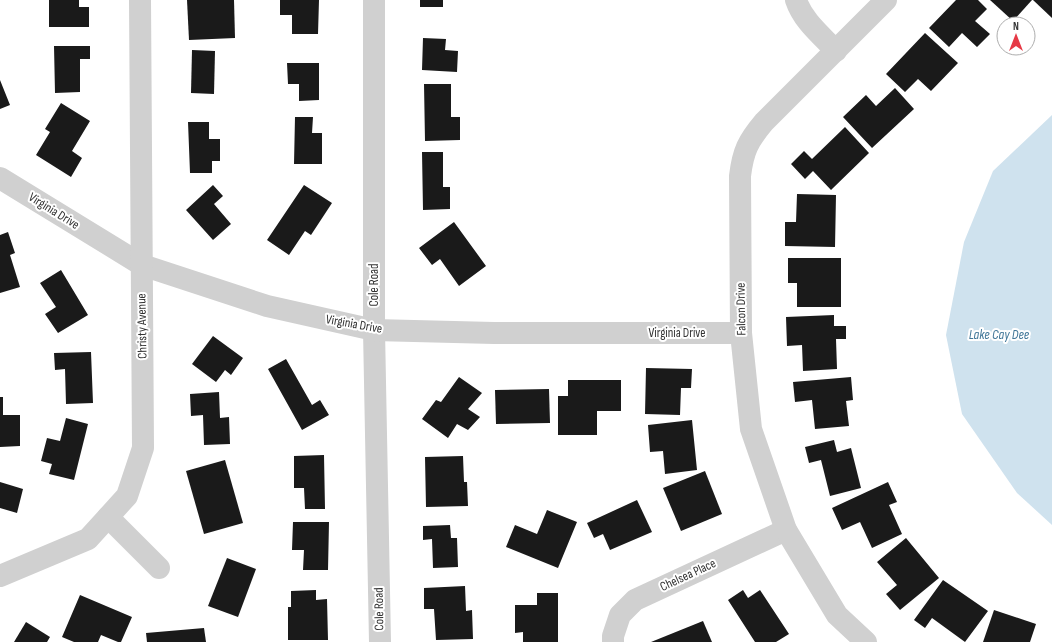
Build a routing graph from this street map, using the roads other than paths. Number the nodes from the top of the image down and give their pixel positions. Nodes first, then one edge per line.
1 (140, 0) edge
2 (374, 0) edge
3 (796, 0) edge
4 (886, 0) edge
5 (836, 50) junction
6 (0, 178) edge
7 (142, 266) junction
8 (374, 330) junction
9 (741, 333) junction
10 (108, 517) junction
11 (786, 530) junction
12 (159, 568) dead end
13 (0, 576) edge
14 (380, 642) edge
15 (613, 642) edge
16 (866, 642) edge

1 - 7 street, Christy Avenue
2 - 8 street, Cole Road
3 - 5 street
4 - 5 street, Falcon Drive
5 - 9 street, Falcon Drive
6 - 7 street, Virginia Drive
7 - 8 street, Virginia Drive
7 - 10 street, Christy Avenue
8 - 9 street, Virginia Drive
8 - 14 street, Cole Road
9 - 11 street, Falcon Drive
10 - 12 street
10 - 13 street, Christy Avenue
11 - 15 street, Chelsea Place
11 - 16 street, Falcon Drive

